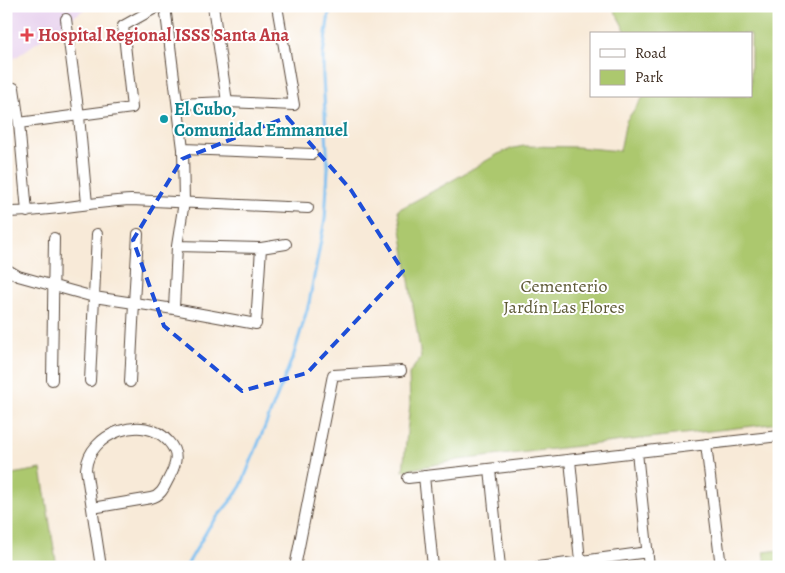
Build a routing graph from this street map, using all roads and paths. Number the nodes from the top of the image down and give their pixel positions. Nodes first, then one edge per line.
1 (159, 6) edge
2 (165, 6) edge
3 (213, 6) edge
4 (277, 6) edge
5 (66, 19) dead end
6 (14, 88) dead end
7 (226, 102) junction
8 (178, 104) junction
9 (79, 116) junction
10 (19, 123) junction
11 (183, 149) junction
12 (312, 154) dead end
13 (184, 202) junction
14 (87, 204) junction
15 (308, 208) dead end
16 (6, 212) edge
17 (27, 212) junction
18 (98, 234) dead end
19 (138, 234) dead end
20 (54, 238) dead end
21 (286, 244) dead end
22 (177, 246) junction
23 (261, 248) junction
24 (6, 269) edge
25 (54, 286) junction
26 (94, 297) junction
27 (134, 303) junction
28 (174, 309) junction
29 (401, 371) dead end
30 (52, 380) dead end
31 (90, 381) dead end
32 (130, 382) dead end
33 (779, 436) edge
34 (706, 444) junction
35 (637, 452) junction
36 (570, 460) junction
37 (490, 469) junction
38 (424, 476) junction
39 (408, 478) dead end
40 (92, 508) junction
41 (648, 552) junction
42 (580, 561) junction
43 (101, 567) edge
44 (294, 567) edge
45 (433, 567) edge
46 (500, 567) edge
47 (538, 567) edge
48 (649, 567) edge
49 (721, 567) edge

1 - 9 street
2 - 8 street
3 - 7 street
4 - 7 street
5 - 9 street
6 - 10 street
7 - 8 street
8 - 11 street
9 - 10 street
9 - 14 street
10 - 17 street
11 - 12 street
11 - 13 street
13 - 14 street
13 - 15 street
13 - 22 street
14 - 17 street
16 - 17 street
18 - 26 street
19 - 27 street
20 - 25 street
21 - 23 street
22 - 23 street
22 - 28 street
23 - 28 street
24 - 25 street
25 - 26 street
25 - 30 street
26 - 27 street
26 - 31 street
27 - 28 street
27 - 32 street
29 - 44 street
33 - 34 street
34 - 35 street
34 - 49 street
35 - 36 street
35 - 41 street
36 - 37 street
36 - 42 street
37 - 38 street
37 - 46 street
38 - 39 street
38 - 45 street
40 - 40 street
40 - 43 street
41 - 42 street
41 - 48 street
42 - 47 street

